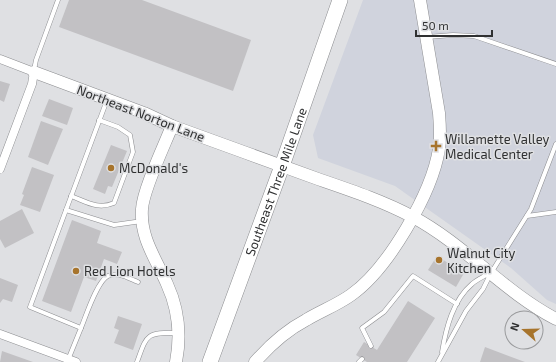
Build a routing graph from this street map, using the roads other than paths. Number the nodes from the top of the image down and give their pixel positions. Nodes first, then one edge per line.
1 (58, 0) edge
2 (340, 0) edge
3 (420, 0) edge
4 (425, 37) junction
5 (0, 60) edge
6 (556, 64) edge
7 (34, 72) junction
8 (107, 99) junction
9 (99, 120) junction
10 (172, 126) junction
11 (556, 144) edge
12 (282, 166) junction
13 (0, 169) edge
14 (72, 196) junction
15 (66, 210) junction
16 (556, 212) edge
17 (527, 216) junction
18 (412, 217) junction
19 (142, 220) junction
20 (490, 273) junction
21 (138, 282) dead end
22 (457, 304) junction
23 (556, 319) edge
24 (81, 328) junction
25 (178, 333) junction
26 (0, 334) edge
27 (371, 346) dead end
28 (442, 353) junction
29 (70, 361) edge
30 (138, 362) edge
31 (176, 362) edge
32 (210, 362) edge
33 (255, 362) edge
34 (438, 362) edge

1 - 7 lane
2 - 12 highway, Southeast Three Mile Lane
3 - 4 street
4 - 6 lane
4 - 18 street
5 - 7 street, Northeast Norton Lane
7 - 8 street, Northeast Norton Lane
7 - 13 street
8 - 9 lane
8 - 10 street, Northeast Norton Lane
9 - 14 lane
9 - 14 lane
10 - 12 street, Northeast Norton Lane
10 - 19 street
11 - 17 lane
12 - 18 street, Northeast Norton Lane
12 - 32 highway, Southeast Three Mile Lane
14 - 15 lane
15 - 19 lane
15 - 24 lane
16 - 17 lane
17 - 20 lane
18 - 20 street, Northeast Norton Lane
18 - 33 street
19 - 25 street
20 - 22 lane
20 - 23 street, Northeast Norton Lane
20 - 28 lane
21 - 24 lane
22 - 27 lane
22 - 28 lane
24 - 29 lane
25 - 30 lane
25 - 31 street
26 - 29 street
28 - 34 lane

